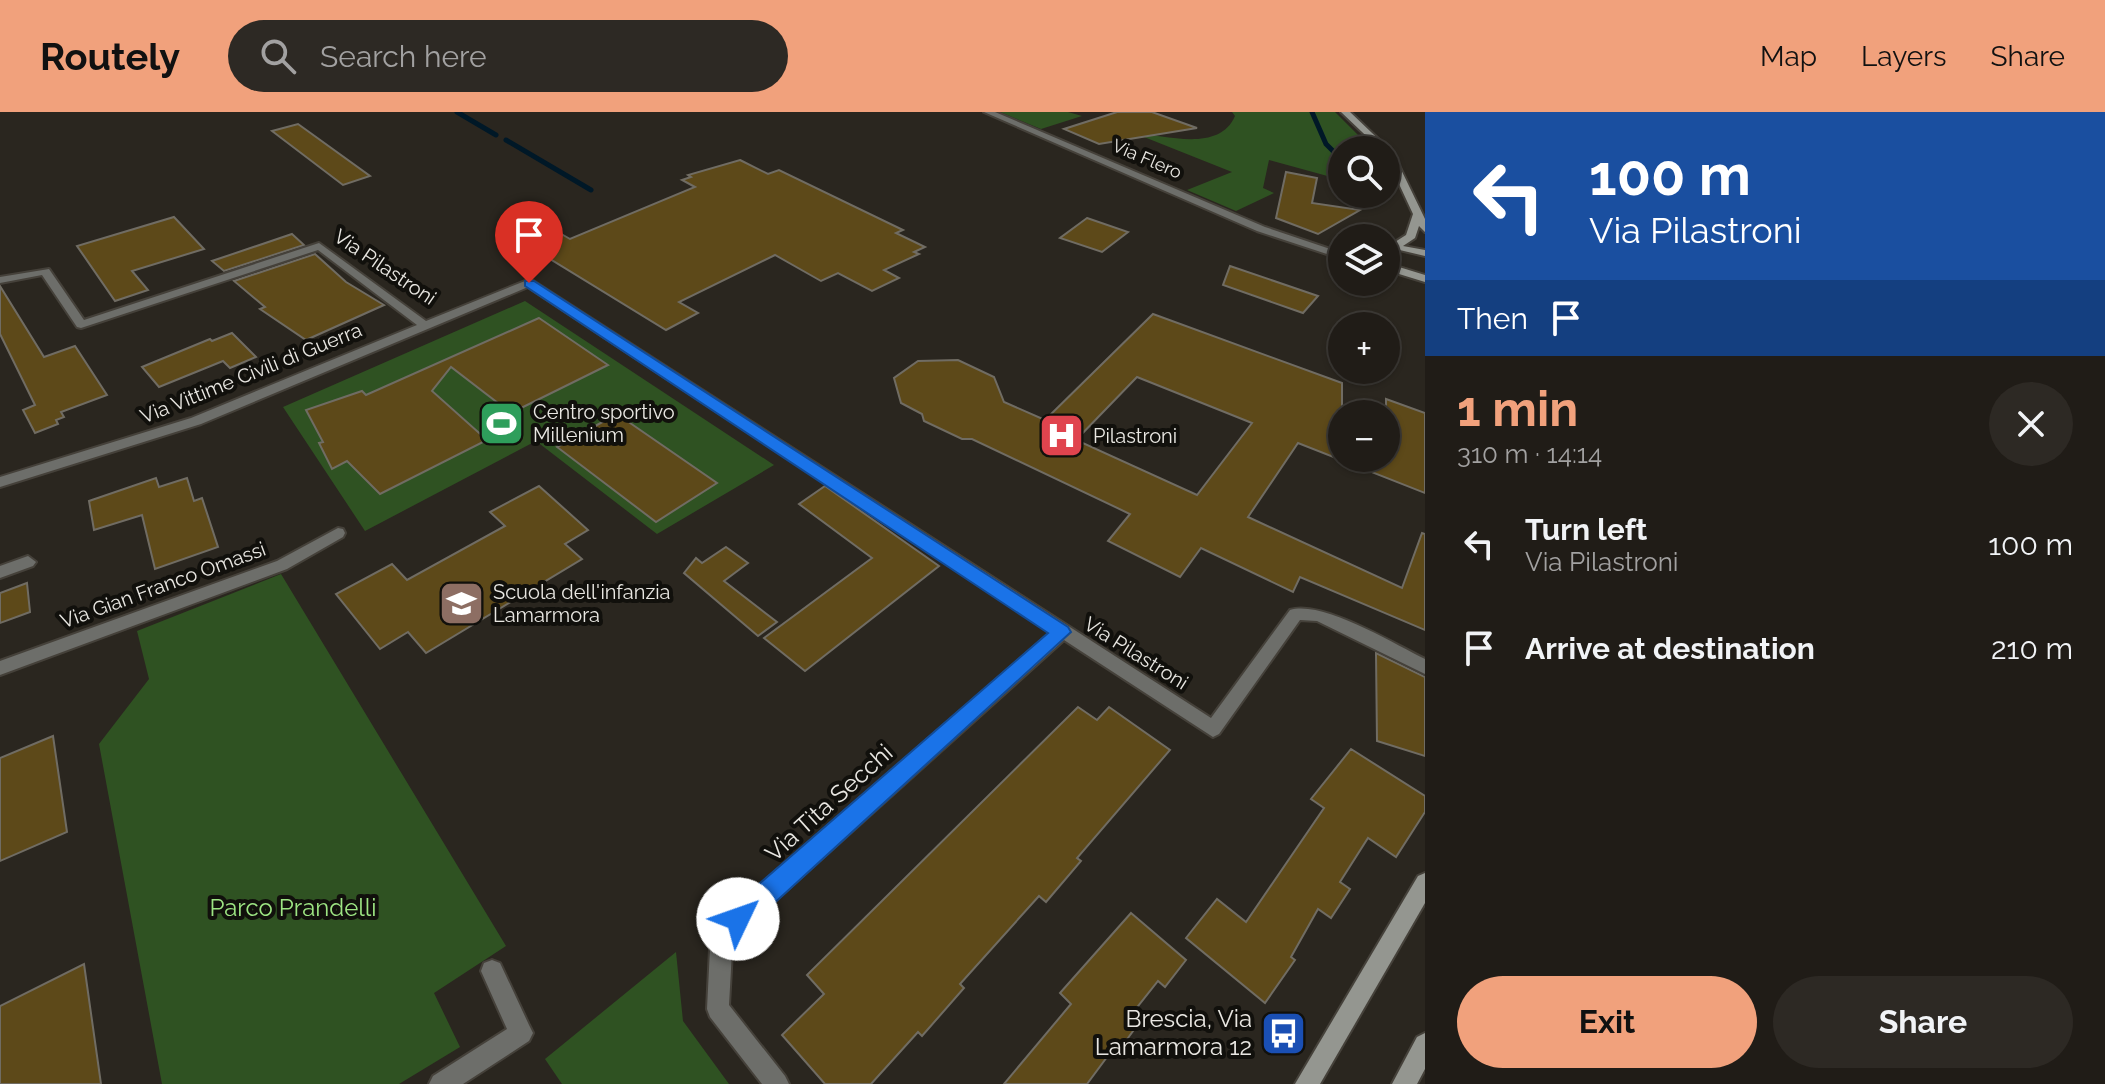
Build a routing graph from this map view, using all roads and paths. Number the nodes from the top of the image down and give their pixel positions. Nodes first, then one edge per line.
1 (988, 112) edge
2 (1345, 112) edge
3 (1411, 202) junction
4 (1425, 207) edge
5 (1416, 216) junction
6 (1425, 229) edge
7 (1291, 240) junction
8 (1400, 242) edge
9 (1328, 246) edge
10 (1400, 249) edge
11 (1328, 252) edge
12 (1425, 253) edge
13 (1400, 273) joint
14 (1425, 279) edge
15 (0, 280) edge
16 (1425, 291) edge
17 (424, 325) junction
18 (0, 482) edge
19 (338, 533) dead end
20 (28, 562) dead end
21 (0, 572) edge
22 (1062, 632) junction
23 (1425, 667) edge
24 (0, 668) edge
25 (1425, 883) edge
26 (492, 971) dead end
27 (1425, 1045) edge
28 (441, 1084) edge
29 (777, 1084) edge
30 (1307, 1084) edge
31 (1404, 1084) edge

1 - 7 street, Via Flero
2 - 3 main road
3 - 4 street
3 - 5 main road
5 - 6 main road
5 - 8 main road
7 - 9 street, Via Flero
7 - 11 street, Via Flero
10 - 12 main road
13 - 14 main road
13 - 16 main road
15 - 17 street, Via Pilastroni
17 - 18 street, Via Vittime Civili di Guerra
17 - 22 street, Via Pilastroni
19 - 24 street, Via Gian Franco Omassi
20 - 21 street
22 - 23 street, Via Pilastroni
22 - 29 street, Via Tita Secchi
25 - 30 main road
26 - 28 street
27 - 31 main road

